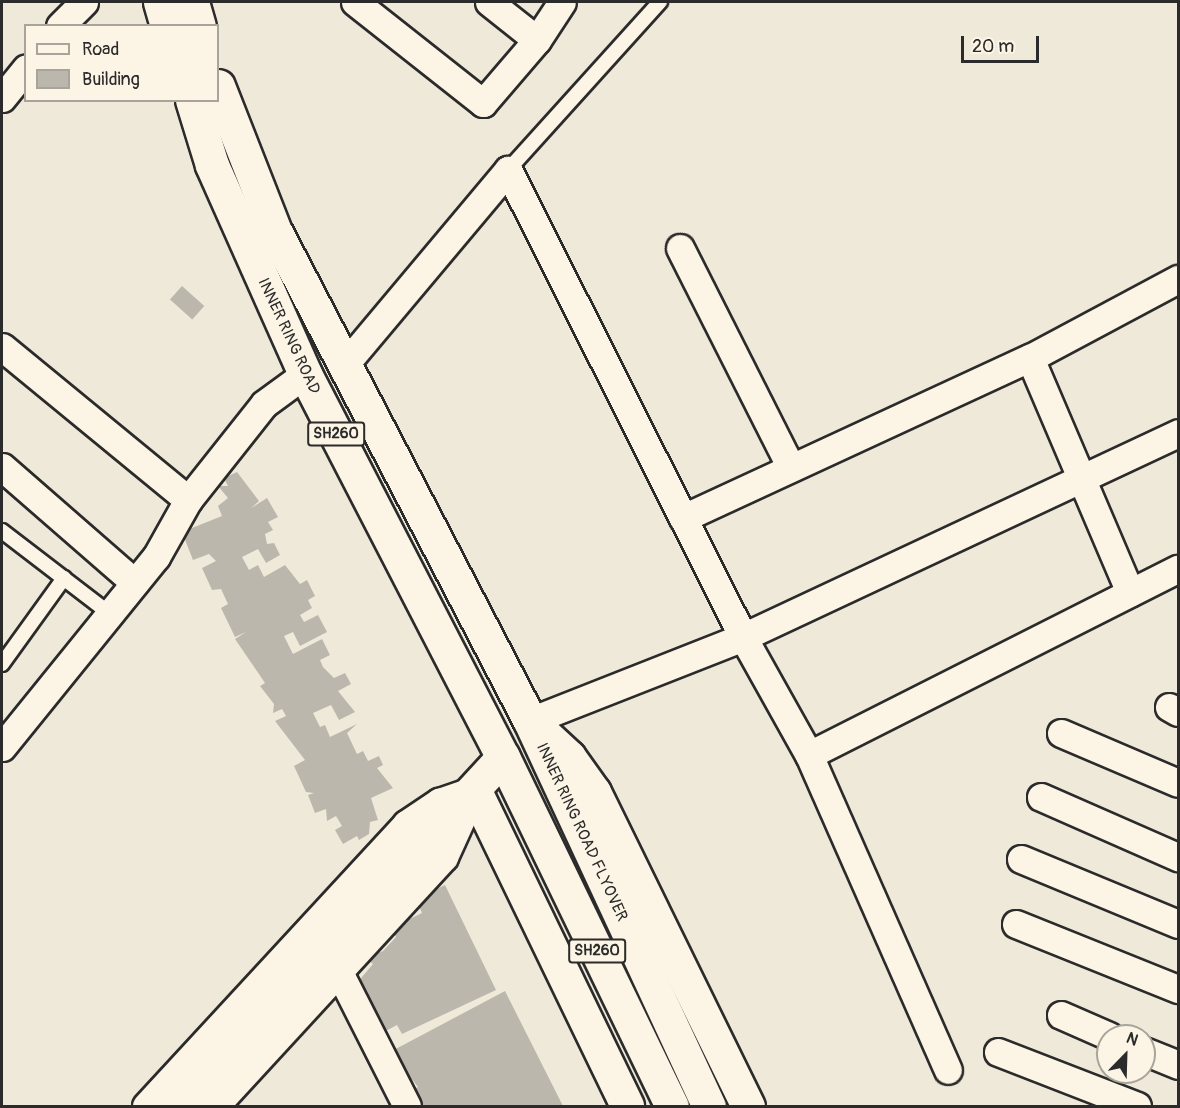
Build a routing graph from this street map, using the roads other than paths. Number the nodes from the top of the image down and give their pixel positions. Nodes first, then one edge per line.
1 (84, 2) edge
2 (160, 2) edge
3 (192, 2) edge
4 (355, 2) edge
5 (489, 2) edge
6 (562, 2) edge
7 (660, 2) edge
8 (62, 24) edge
9 (166, 24) edge
10 (198, 24) edge
11 (537, 40) junction
12 (24, 70) edge
13 (219, 89) edge
14 (2, 98) edge
15 (193, 102) edge
16 (508, 170) junction
17 (680, 248) dead end
18 (1179, 279) edge
19 (2, 347) edge
20 (1030, 358) junction
21 (346, 363) junction
22 (305, 374) junction
23 (1179, 433) edge
24 (2, 467) edge
25 (791, 468) junction
26 (1084, 482) junction
27 (188, 500) junction
28 (683, 518) junction
29 (2, 531) edge
30 (1179, 569) edge
31 (64, 578) junction
32 (135, 583) junction
33 (1130, 593) junction
34 (110, 614) junction
35 (743, 637) junction
36 (2, 664) edge
37 (530, 721) junction
38 (1061, 733) dead end
39 (2, 747) edge
40 (808, 755) junction
41 (503, 757) junction
42 (1179, 783) edge
43 (474, 789) junction
44 (1041, 797) dead end
45 (1179, 857) edge
46 (1021, 859) dead end
47 (1016, 924) dead end
48 (1179, 924) edge
49 (339, 972) junction
50 (1179, 989) edge
51 (1061, 1016) dead end
52 (1096, 1031) edge
53 (998, 1052) dead end
54 (1156, 1056) edge
55 (1179, 1065) edge
56 (948, 1070) dead end
57 (146, 1107) edge
58 (182, 1107) edge
59 (215, 1107) edge
60 (407, 1107) edge
61 (627, 1107) edge
62 (672, 1107) edge
63 (710, 1107) edge
64 (748, 1107) edge
65 (1137, 1107) edge

1 - 8 street
2 - 9 main road
3 - 10 main road
4 - 11 street
5 - 11 street
6 - 11 street
7 - 16 lane
12 - 14 street
13 - 21 main road, INNER RING ROAD
15 - 22 main road, INNER RING ROAD / SH260
16 - 21 street
16 - 28 street
17 - 25 street
18 - 20 street
19 - 27 street
20 - 25 street
20 - 26 street
21 - 37 main road, INNER RING ROAD
22 - 27 street
22 - 41 main road, INNER RING ROAD / SH260
23 - 26 street
24 - 32 street
25 - 28 street
26 - 33 street
26 - 35 street
27 - 32 street
28 - 35 street
29 - 31 lane
30 - 33 street
31 - 34 lane
31 - 36 lane
32 - 34 street
33 - 40 street
34 - 39 street
35 - 37 street
35 - 40 street
37 - 63 main road, INNER RING ROAD FLYOVER
37 - 64 main road
38 - 42 street
40 - 56 street
41 - 43 main road
41 - 62 main road, SH260
43 - 49 street
43 - 57 street
43 - 58 main road
43 - 61 main road
44 - 45 street
46 - 48 street
47 - 50 street
49 - 59 street
49 - 60 street
51 - 52 street
53 - 65 street
54 - 55 street

